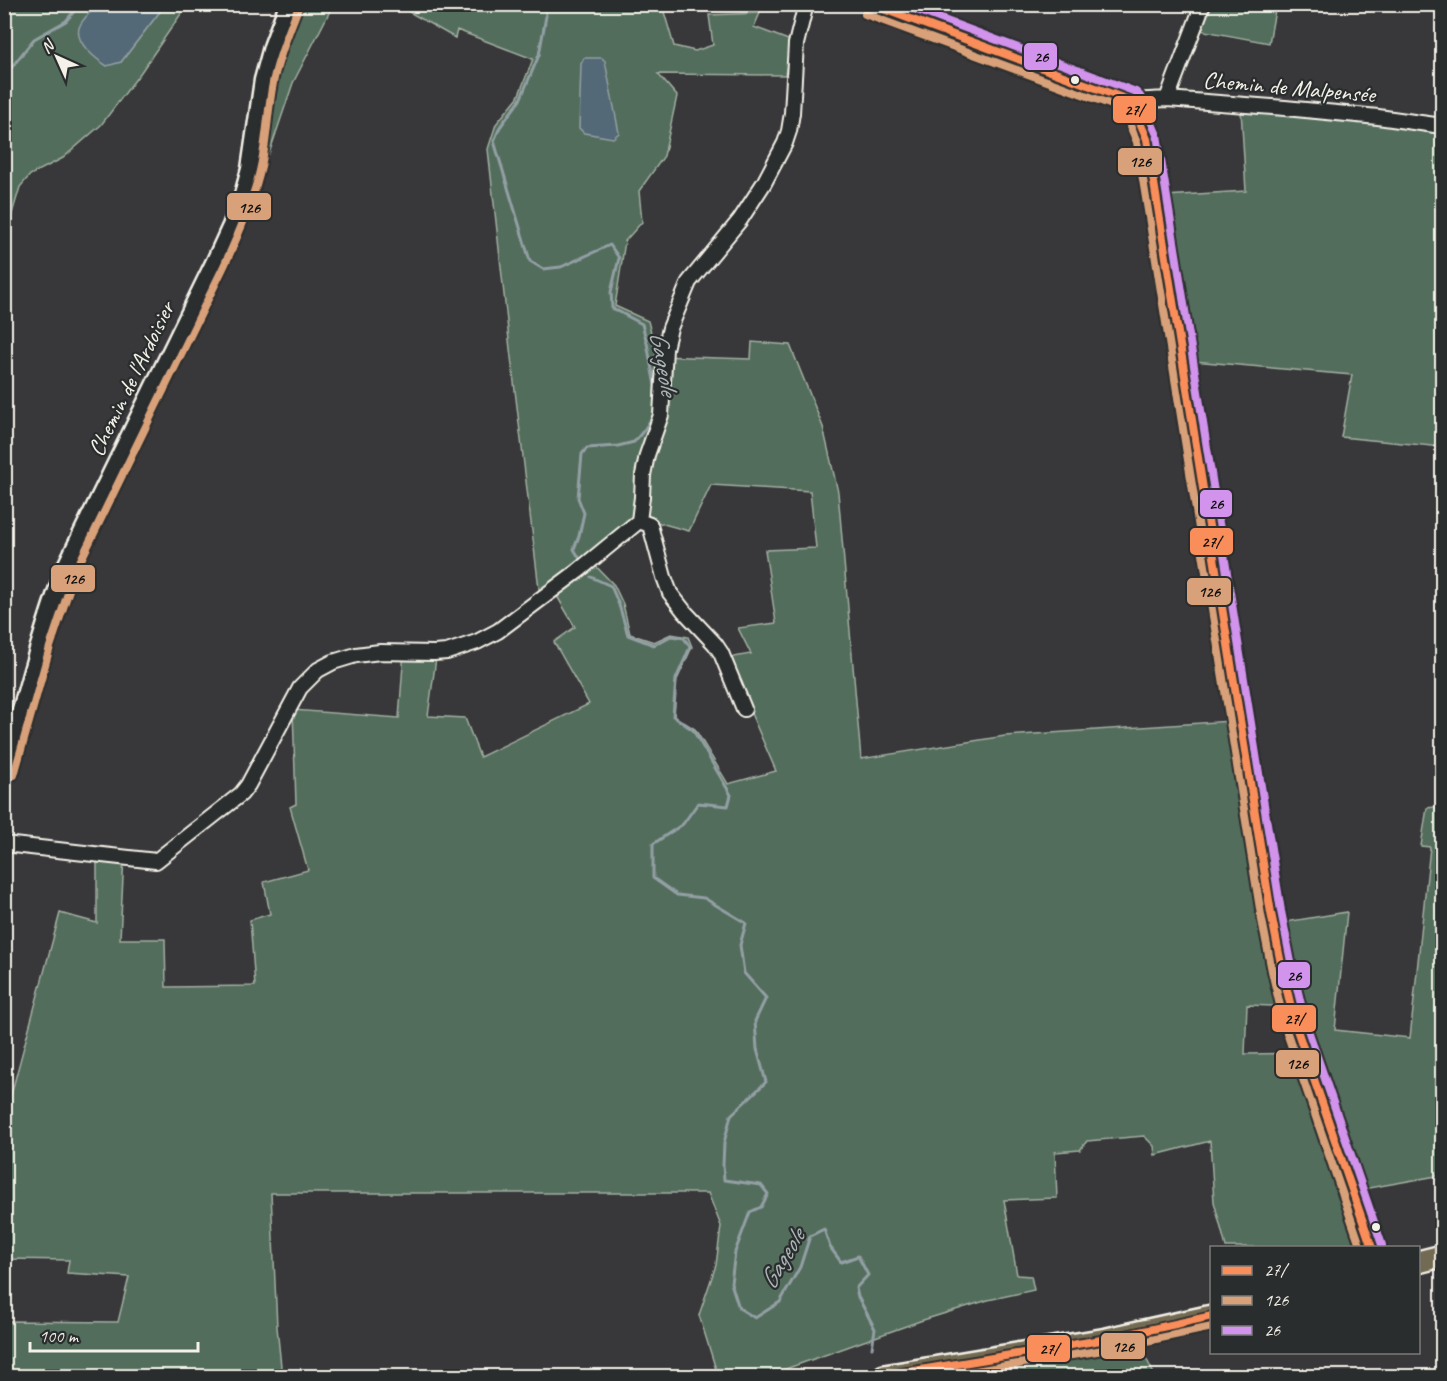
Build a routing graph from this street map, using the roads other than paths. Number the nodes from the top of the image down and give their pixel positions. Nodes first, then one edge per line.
1 (288, 4) edge
2 (806, 4) edge
3 (869, 4) edge
4 (1203, 4) edge
5 (1167, 99) junction
6 (1131, 101) junction
7 (1443, 126) edge
8 (639, 521) junction
9 (744, 709) dead end
10 (4, 772) edge
11 (4, 843) edge
12 (1371, 1246) edge
13 (1210, 1316) edge
14 (884, 1377) edge

1 - 10 street, Chemin de l'Ardoisier
2 - 8 street
3 - 6 street
4 - 5 street
5 - 6 street, Chemin de Malpensée
5 - 7 street, Chemin de Malpensée
6 - 12 street
8 - 9 street
8 - 11 street
13 - 14 main road

